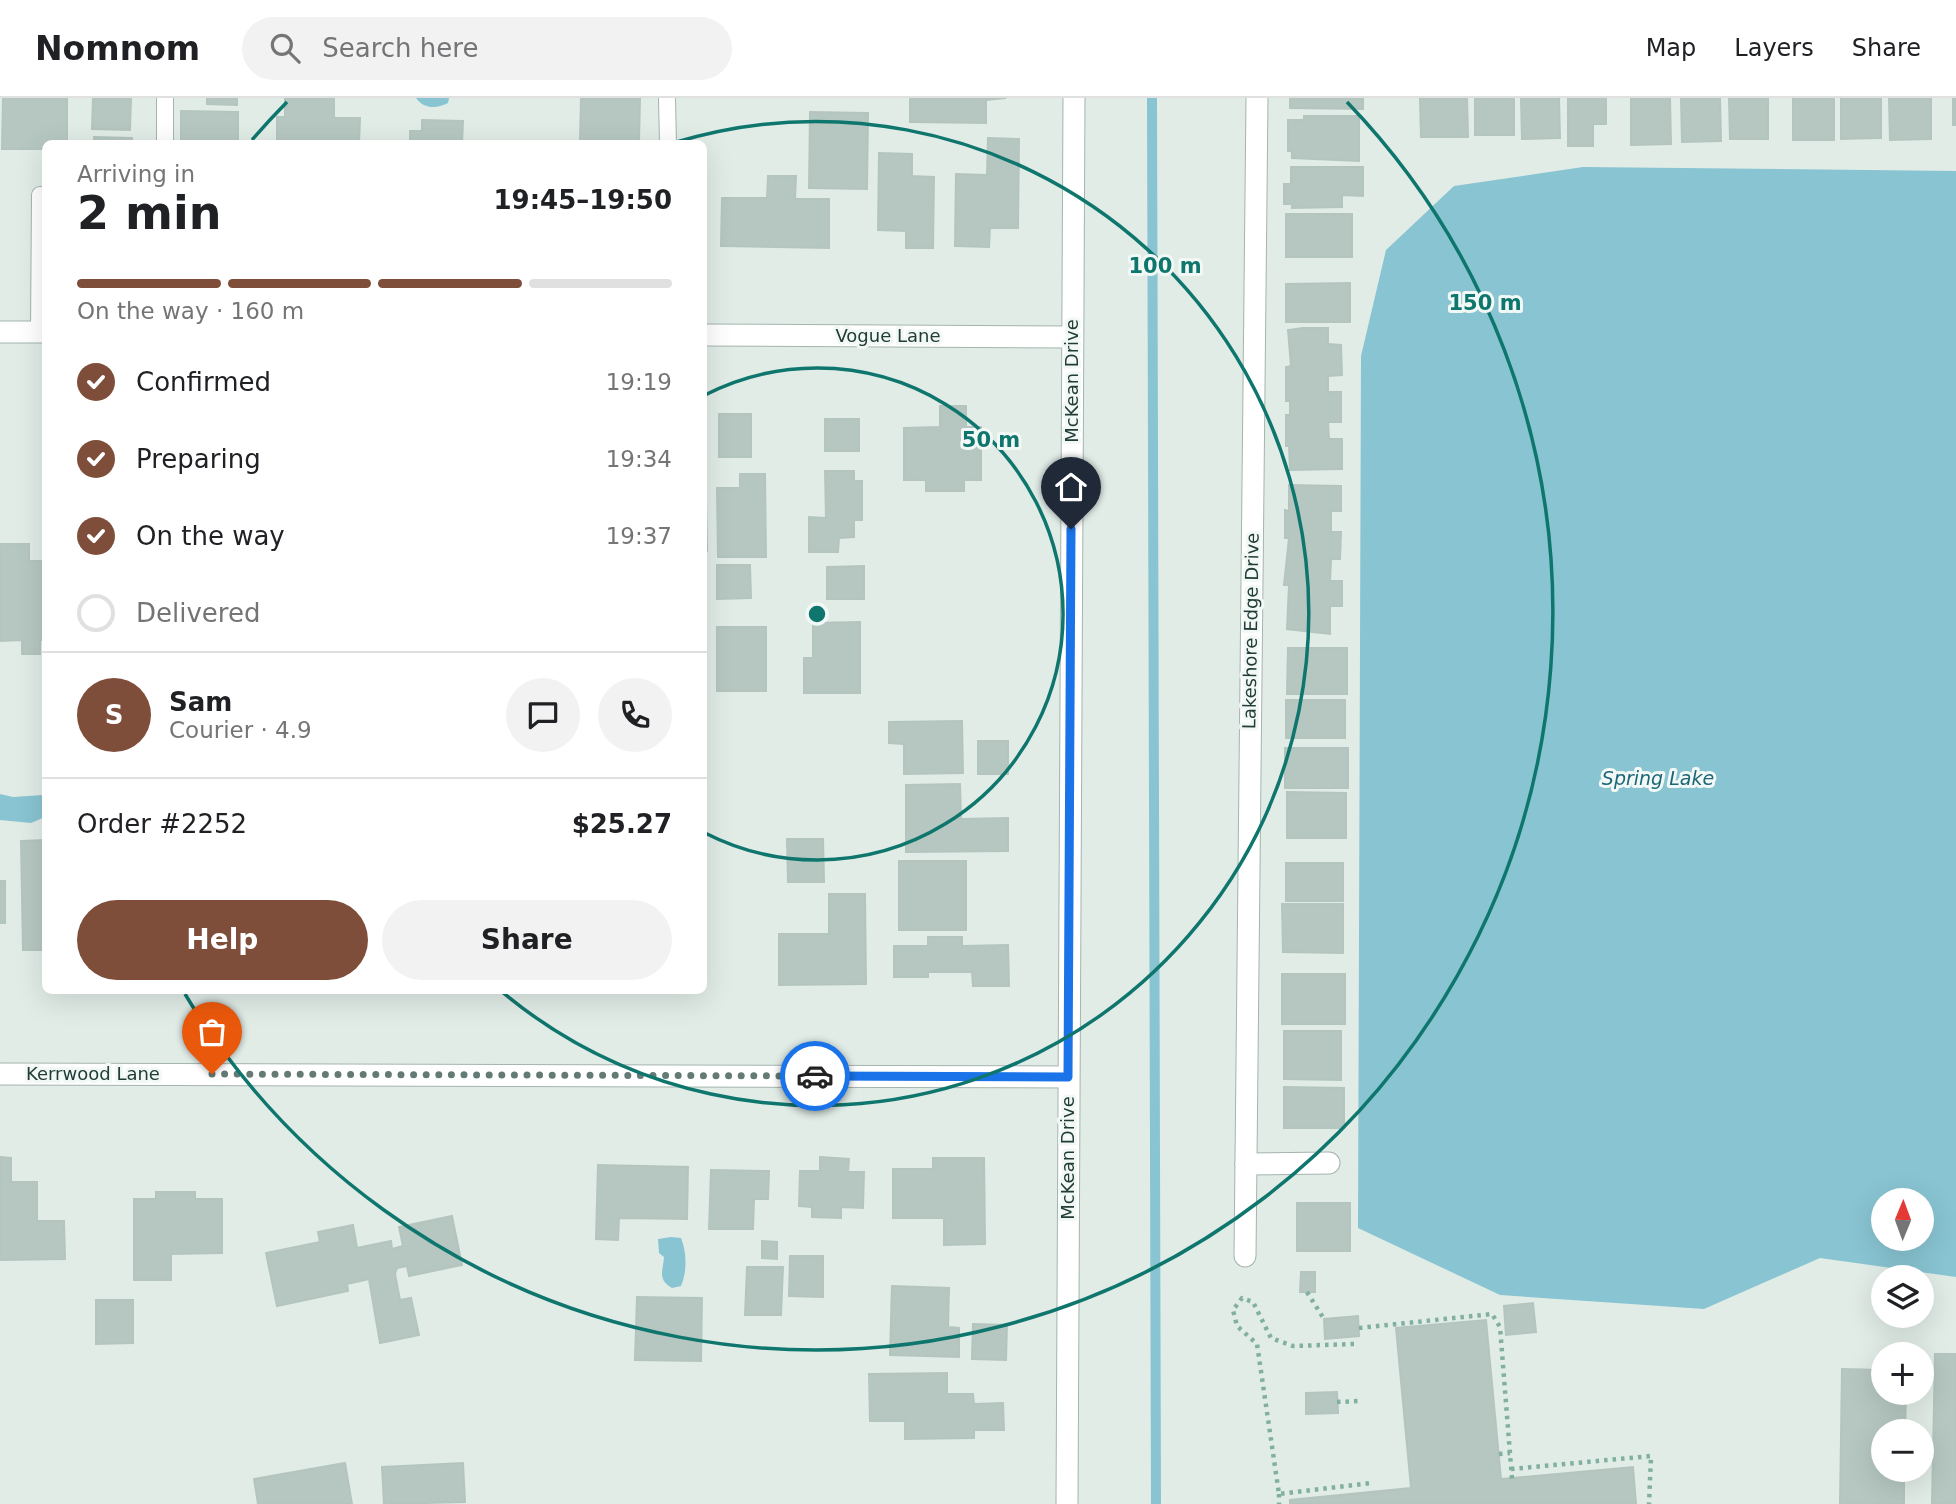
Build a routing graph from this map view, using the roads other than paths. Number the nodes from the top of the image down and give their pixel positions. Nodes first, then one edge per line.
1 (165, 98) edge
2 (667, 98) edge
3 (1073, 98) edge
4 (1257, 98) edge
5 (165, 140) edge
6 (668, 140) edge
7 (40, 195) dead end
8 (0, 332) edge
9 (42, 332) edge
10 (707, 335) edge
11 (1072, 337) junction
12 (0, 1073) edge
13 (1068, 1077) junction
14 (1329, 1163) dead end
15 (1246, 1164) junction
16 (1245, 1256) dead end
17 (1067, 1504) edge

1 - 5 lane
2 - 6 lane
3 - 11 street, McKean Drive
4 - 15 street, Lakeshore Edge Drive
7 - 9 lane
8 - 9 street
10 - 11 street, Vogue Lane
11 - 13 street, McKean Drive
12 - 13 street, Kerrwood Lane
13 - 17 street, McKean Drive
14 - 15 street
15 - 16 street, Lakeshore Edge Drive

